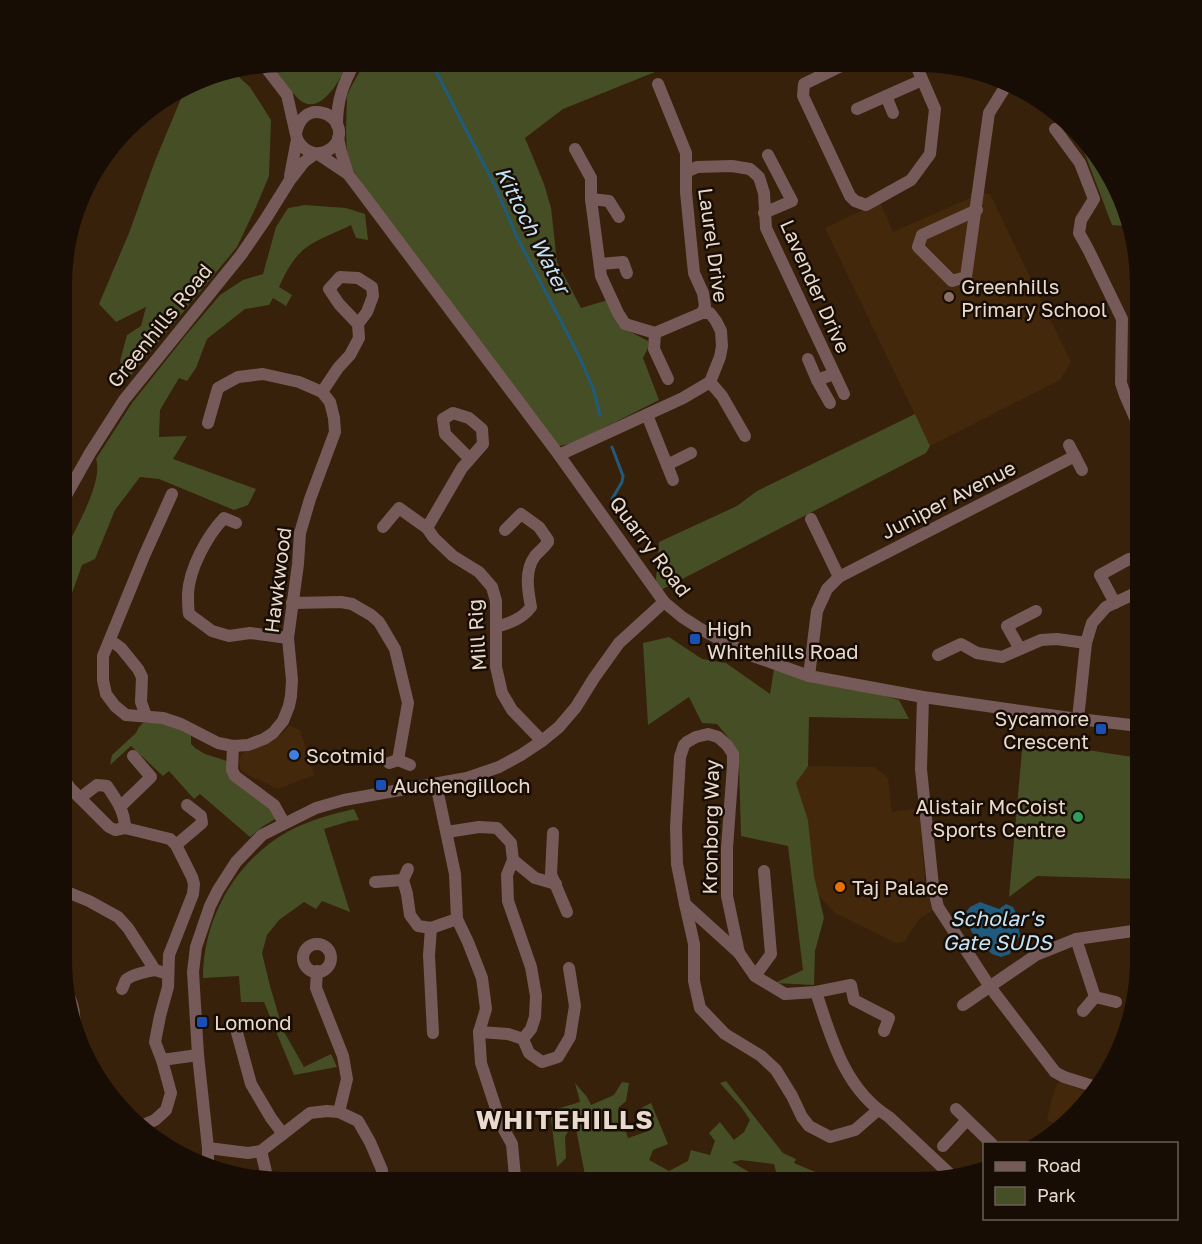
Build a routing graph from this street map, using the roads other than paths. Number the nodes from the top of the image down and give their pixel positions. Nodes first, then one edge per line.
1 (269, 72) edge
2 (350, 72) edge
3 (829, 72) edge
4 (919, 72) edge
5 (922, 80) junction
6 (658, 84) dead end
7 (342, 87) junction
8 (1003, 90) edge
9 (286, 95) junction
10 (886, 96) junction
11 (857, 109) dead end
12 (315, 112) junction
13 (893, 113) dead end
14 (337, 125) junction
15 (1055, 129) dead end
16 (297, 136) junction
17 (338, 138) junction
18 (575, 149) dead end
19 (317, 154) junction
20 (768, 155) dead end
21 (686, 172) junction
22 (348, 174) junction
23 (290, 180) junction
24 (591, 198) junction
25 (976, 210) junction
26 (765, 213) junction
27 (619, 217) dead end
28 (600, 264) junction
29 (627, 273) dead end
30 (702, 313) junction
31 (358, 324) dead end
32 (655, 333) junction
33 (808, 359) dead end
34 (834, 374) junction
35 (668, 379) dead end
36 (817, 380) junction
37 (710, 382) junction
38 (322, 392) junction
39 (844, 394) dead end
40 (830, 403) dead end
41 (1130, 406) edge
42 (648, 415) junction
43 (208, 423) dead end
44 (745, 436) dead end
45 (691, 453) dead end
46 (559, 455) junction
47 (470, 459) dead end
48 (667, 465) junction
49 (1082, 470) dead end
50 (673, 480) dead end
51 (72, 485) edge
52 (172, 494) dead end
53 (811, 519) dead end
54 (236, 523) dead end
55 (383, 527) dead end
56 (427, 528) junction
57 (505, 530) dead end
58 (1129, 559) dead end
59 (839, 577) junction
60 (1130, 596) edge
61 (664, 602) junction
62 (292, 603) junction
63 (1115, 603) junction
64 (1036, 611) dead end
65 (496, 627) junction
66 (288, 638) junction
67 (110, 640) junction
68 (1086, 643) junction
69 (1020, 649) junction
70 (938, 655) dead end
71 (809, 676) junction
72 (923, 697) junction
73 (146, 716) junction
74 (1078, 719) junction
75 (1130, 725) edge
76 (542, 741) junction
77 (233, 746) junction
78 (133, 756) dead end
79 (399, 763) dead end
80 (436, 784) junction
81 (72, 790) edge
82 (80, 798) junction
83 (187, 805) dead end
84 (120, 807) junction
85 (284, 823) junction
86 (125, 828) junction
87 (447, 832) junction
88 (553, 833) dead end
89 (176, 844) junction
90 (513, 861) junction
91 (764, 872) dead end
92 (375, 882) dead end
93 (556, 884) junction
94 (72, 894) edge
95 (685, 904) junction
96 (567, 912) dead end
97 (457, 919) junction
98 (431, 928) junction
99 (1130, 931) edge
100 (1076, 939) junction
101 (739, 953) junction
102 (568, 969) dead end
103 (155, 970) junction
104 (317, 971) dead end
105 (168, 974) junction
106 (755, 976) junction
107 (122, 982) dead end
108 (990, 987) junction
109 (816, 992) junction
110 (1095, 997) junction
111 (1116, 1002) dead end
112 (963, 1005) dead end
113 (1083, 1011) dead end
114 (236, 1029) dead end
115 (884, 1031) dead end
116 (479, 1032) junction
117 (433, 1033) dead end
118 (523, 1039) junction
119 (198, 1055) junction
120 (162, 1060) junction
121 (1089, 1085) edge
122 (956, 1109) dead end
123 (878, 1110) junction
124 (339, 1112) junction
125 (967, 1120) junction
126 (149, 1123) edge
127 (283, 1134) junction
128 (991, 1142) edge
129 (943, 1146) dead end
130 (208, 1148) junction
131 (261, 1151) junction
132 (208, 1158) edge
133 (946, 1170) edge
134 (266, 1171) edge
135 (382, 1172) edge
136 (515, 1172) edge

1 - 9 street
2 - 7 street
3 - 5 street
4 - 5 street
5 - 10 street
6 - 21 street, Laurel Drive
7 - 12 street
7 - 14 street
8 - 25 street
9 - 12 street
9 - 16 street
10 - 11 street
10 - 13 street
12 - 14 street
12 - 16 street
14 - 17 street
15 - 41 street
16 - 19 street
16 - 23 street, Greenhills Road
17 - 19 street
17 - 22 street, Quarry Road
18 - 24 street
19 - 22 street, Quarry Road
19 - 23 street, Greenhills Road
20 - 26 street, Lavender Drive
21 - 26 street, Lavender Drive
21 - 30 street, Laurel Drive
22 - 46 street, Quarry Road
23 - 51 street, Greenhills Road
24 - 27 street
24 - 28 street
25 - 25 street
26 - 34 street, Lavender Drive
28 - 29 street
28 - 32 street
30 - 32 street
30 - 37 street, Laurel Drive
31 - 38 street
32 - 35 street
33 - 36 street, Lavender Drive
34 - 36 street, Lavender Drive
34 - 39 street, Lavender Drive
36 - 40 street, Lavender Drive
37 - 42 street
37 - 44 street
38 - 43 street
38 - 62 street, Hawkwood
42 - 46 street
42 - 48 street
45 - 48 street
46 - 61 street, Quarry Road
47 - 56 street
48 - 50 street
49 - 59 street, Juniper Avenue
52 - 67 street, Hawkwood
53 - 59 street
54 - 66 street
55 - 56 street, Mill Rig
56 - 65 street, Mill Rig
57 - 65 street
58 - 63 street
59 - 71 street, Juniper Avenue
60 - 63 street
61 - 71 street, Quarry Road
61 - 76 street
62 - 66 street, Hawkwood
62 - 79 street
63 - 68 street
64 - 69 street
65 - 76 street, Mill Rig
66 - 77 street, Hawkwood
67 - 73 street
67 - 73 street, Hawkwood
68 - 69 street
68 - 74 street
69 - 70 street
71 - 72 street, Quarry Road
72 - 74 street, Quarry Road
72 - 108 street
73 - 77 street, Hawkwood
74 - 75 street, Quarry Road
76 - 80 street
77 - 85 street
78 - 84 street
80 - 85 street
80 - 87 street
81 - 82 street
82 - 84 street
82 - 86 street
83 - 89 street
84 - 86 street
85 - 119 street
86 - 89 street
87 - 90 street
87 - 97 street
88 - 93 street
89 - 105 street
90 - 93 street
90 - 118 street
91 - 106 street
92 - 98 street
93 - 96 street
94 - 103 street
95 - 101 street
95 - 101 street, Kronborg Way
95 - 123 street
97 - 98 street
97 - 116 street
98 - 117 street
99 - 100 street
100 - 108 street
100 - 110 street
101 - 106 street, Kronborg Way
102 - 118 street
103 - 105 street
103 - 107 street
104 - 124 street
105 - 120 street
106 - 109 street, Kronborg Way
108 - 112 street
108 - 121 street
109 - 115 street, Kronborg Way
109 - 123 street
110 - 111 street
110 - 113 street
114 - 127 street
116 - 118 street
116 - 136 street
119 - 120 street
119 - 130 street
120 - 126 street
122 - 125 street
123 - 133 street
124 - 127 street
124 - 135 street
125 - 128 street
125 - 129 street
127 - 131 street
130 - 131 street
130 - 132 street
131 - 134 street

